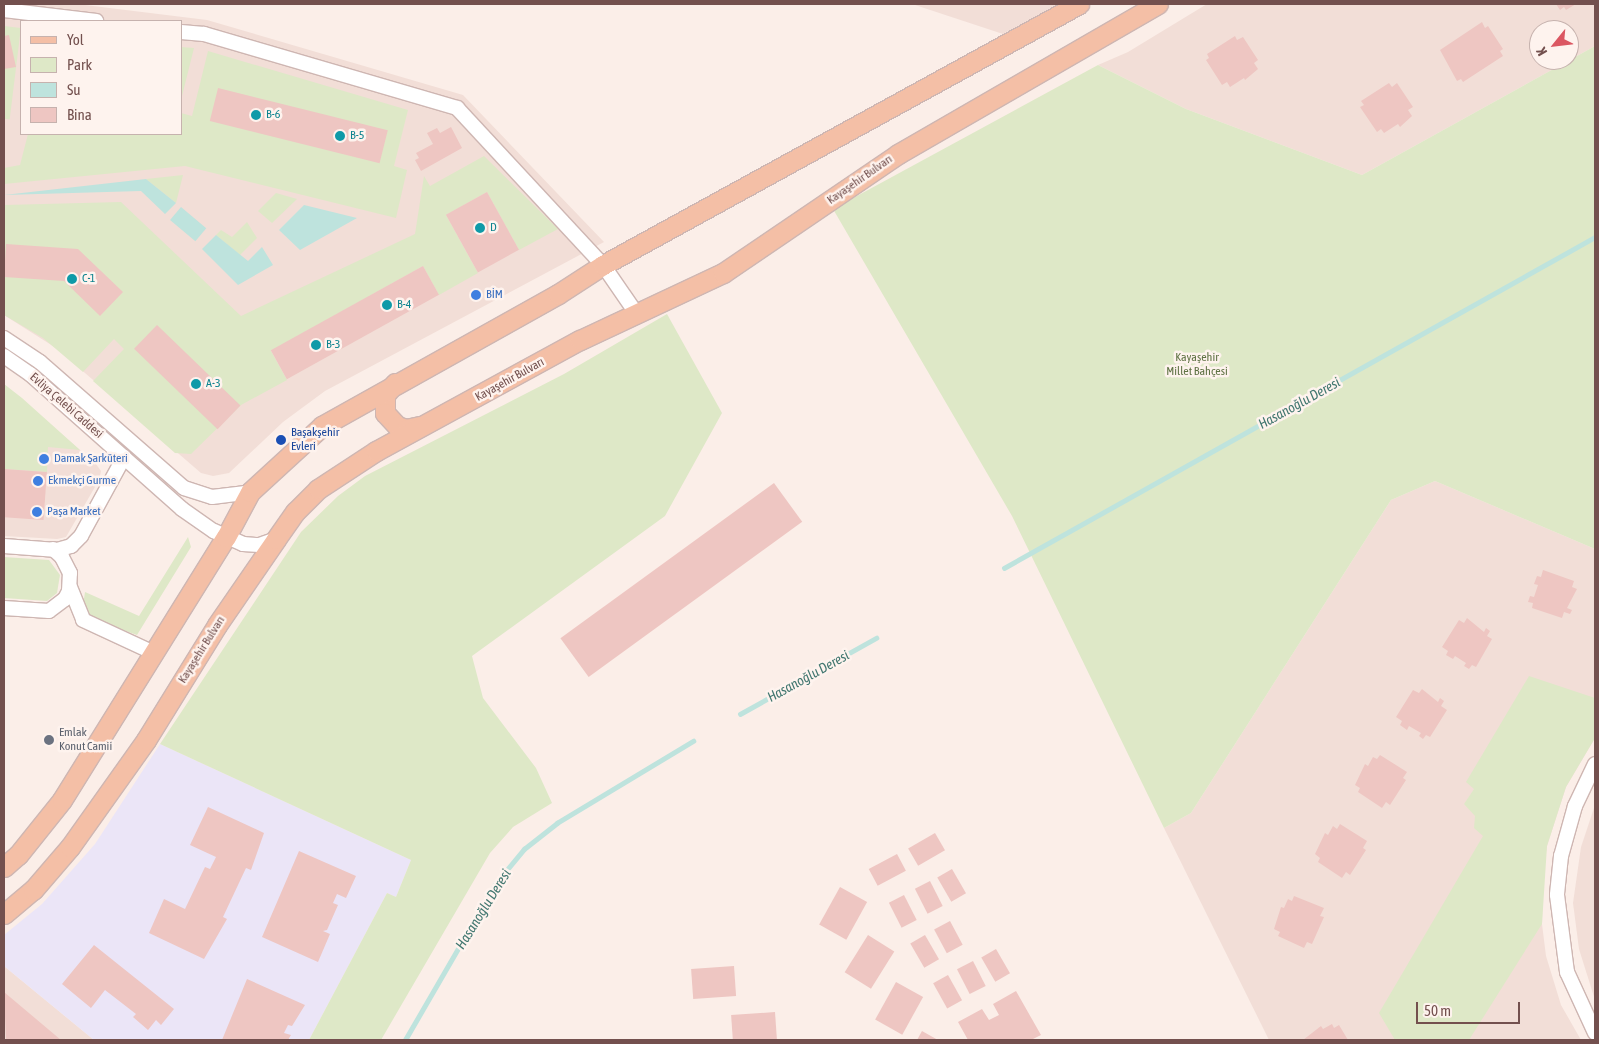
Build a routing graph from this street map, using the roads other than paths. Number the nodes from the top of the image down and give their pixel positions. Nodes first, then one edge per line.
1 (1080, 4) edge
2 (1154, 5) edge
3 (4, 10) edge
4 (88, 20) edge
5 (182, 32) edge
6 (603, 265) junction
7 (636, 313) junction
8 (4, 338) edge
9 (4, 356) edge
10 (396, 382) junction
11 (440, 419) junction
12 (124, 457) junction
13 (250, 492) junction
14 (226, 537) junction
15 (276, 539) junction
16 (4, 546) edge
17 (53, 549) junction
18 (70, 587) junction
19 (4, 608) edge
20 (152, 652) junction
21 (1595, 764) edge
22 (4, 867) edge
23 (4, 914) edge
24 (1595, 1033) edge

1 - 6 main road
2 - 7 main road, Kayaşehir Bulvarı
3 - 4 street
5 - 6 street
6 - 7 street
6 - 10 main road
7 - 11 main road, Kayaşehir Bulvarı
8 - 13 street, Evliya Çelebi Caddesi
9 - 12 street, Evliya Çelebi Caddesi
10 - 11 main road
10 - 13 main road
11 - 15 main road, Kayaşehir Bulvarı
12 - 14 street, Evliya Çelebi Caddesi
12 - 17 street
13 - 14 main road
14 - 15 street, Evliya Çelebi Caddesi
14 - 20 main road
15 - 23 main road, Kayaşehir Bulvarı
16 - 17 street
17 - 18 street
18 - 19 street
18 - 20 street
20 - 22 main road
21 - 24 street

